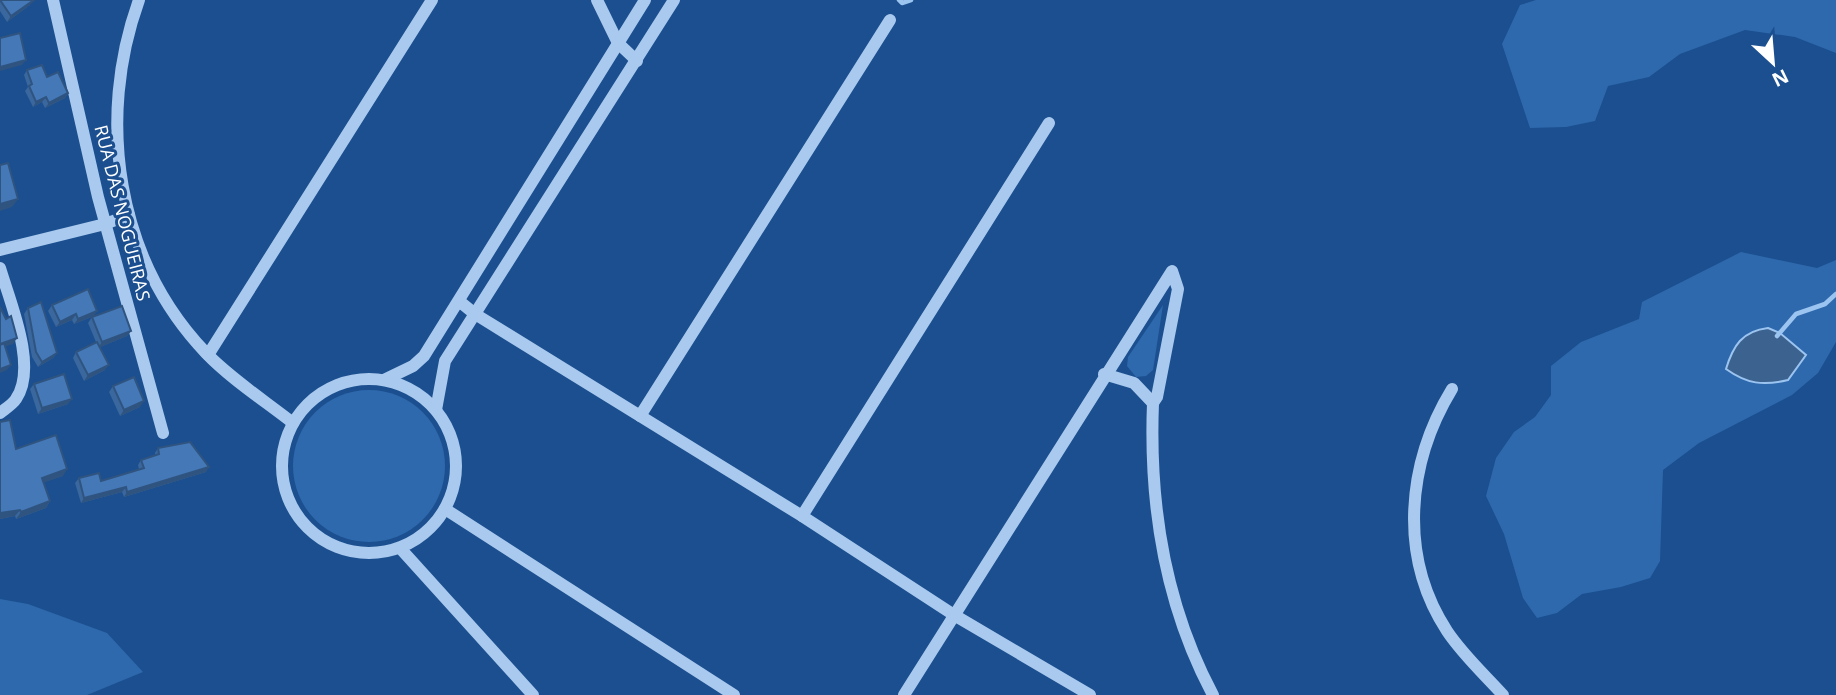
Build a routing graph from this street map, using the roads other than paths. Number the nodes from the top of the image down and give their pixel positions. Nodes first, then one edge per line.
1 (52, 0) edge
2 (139, 0) edge
3 (432, 0) edge
4 (597, 0) edge
5 (645, 0) edge
6 (674, 0) edge
7 (890, 20) dead end
8 (618, 43) junction
9 (637, 61) junction
10 (1049, 123) dead end
11 (129, 215) junction
12 (105, 224) junction
13 (0, 250) edge
14 (0, 268) edge
15 (459, 301) junction
16 (475, 314) junction
17 (208, 355) junction
18 (1104, 374) junction
19 (384, 380) junction
20 (1452, 389) dead end
21 (1153, 403) junction
22 (436, 410) junction
23 (0, 413) edge
24 (640, 416) junction
25 (293, 423) junction
26 (163, 433) dead end
27 (446, 509) junction
28 (802, 516) junction
29 (400, 548) junction
30 (954, 615) junction
31 (533, 695) edge
32 (734, 695) edge
33 (904, 695) edge
34 (1090, 695) edge
35 (1213, 695) edge
36 (1503, 695) edge

1 - 12 street, RUA DAS NOGUEIRAS
2 - 11 street
3 - 17 street
4 - 8 street
5 - 8 street
6 - 9 street
7 - 24 street
8 - 9 street
8 - 15 street
9 - 16 street
10 - 28 street
11 - 12 street
11 - 17 street
12 - 13 street
12 - 26 street, RUA DAS NOGUEIRAS
14 - 23 street
15 - 16 street
15 - 19 street
16 - 22 street
16 - 24 street
17 - 25 street
18 - 21 street
18 - 21 street
18 - 30 street
19 - 22 street
19 - 25 street
20 - 36 street
21 - 35 street
22 - 27 street
24 - 28 street
25 - 29 street
27 - 29 street
27 - 32 street
28 - 30 street
29 - 31 street
30 - 33 street
30 - 34 street

